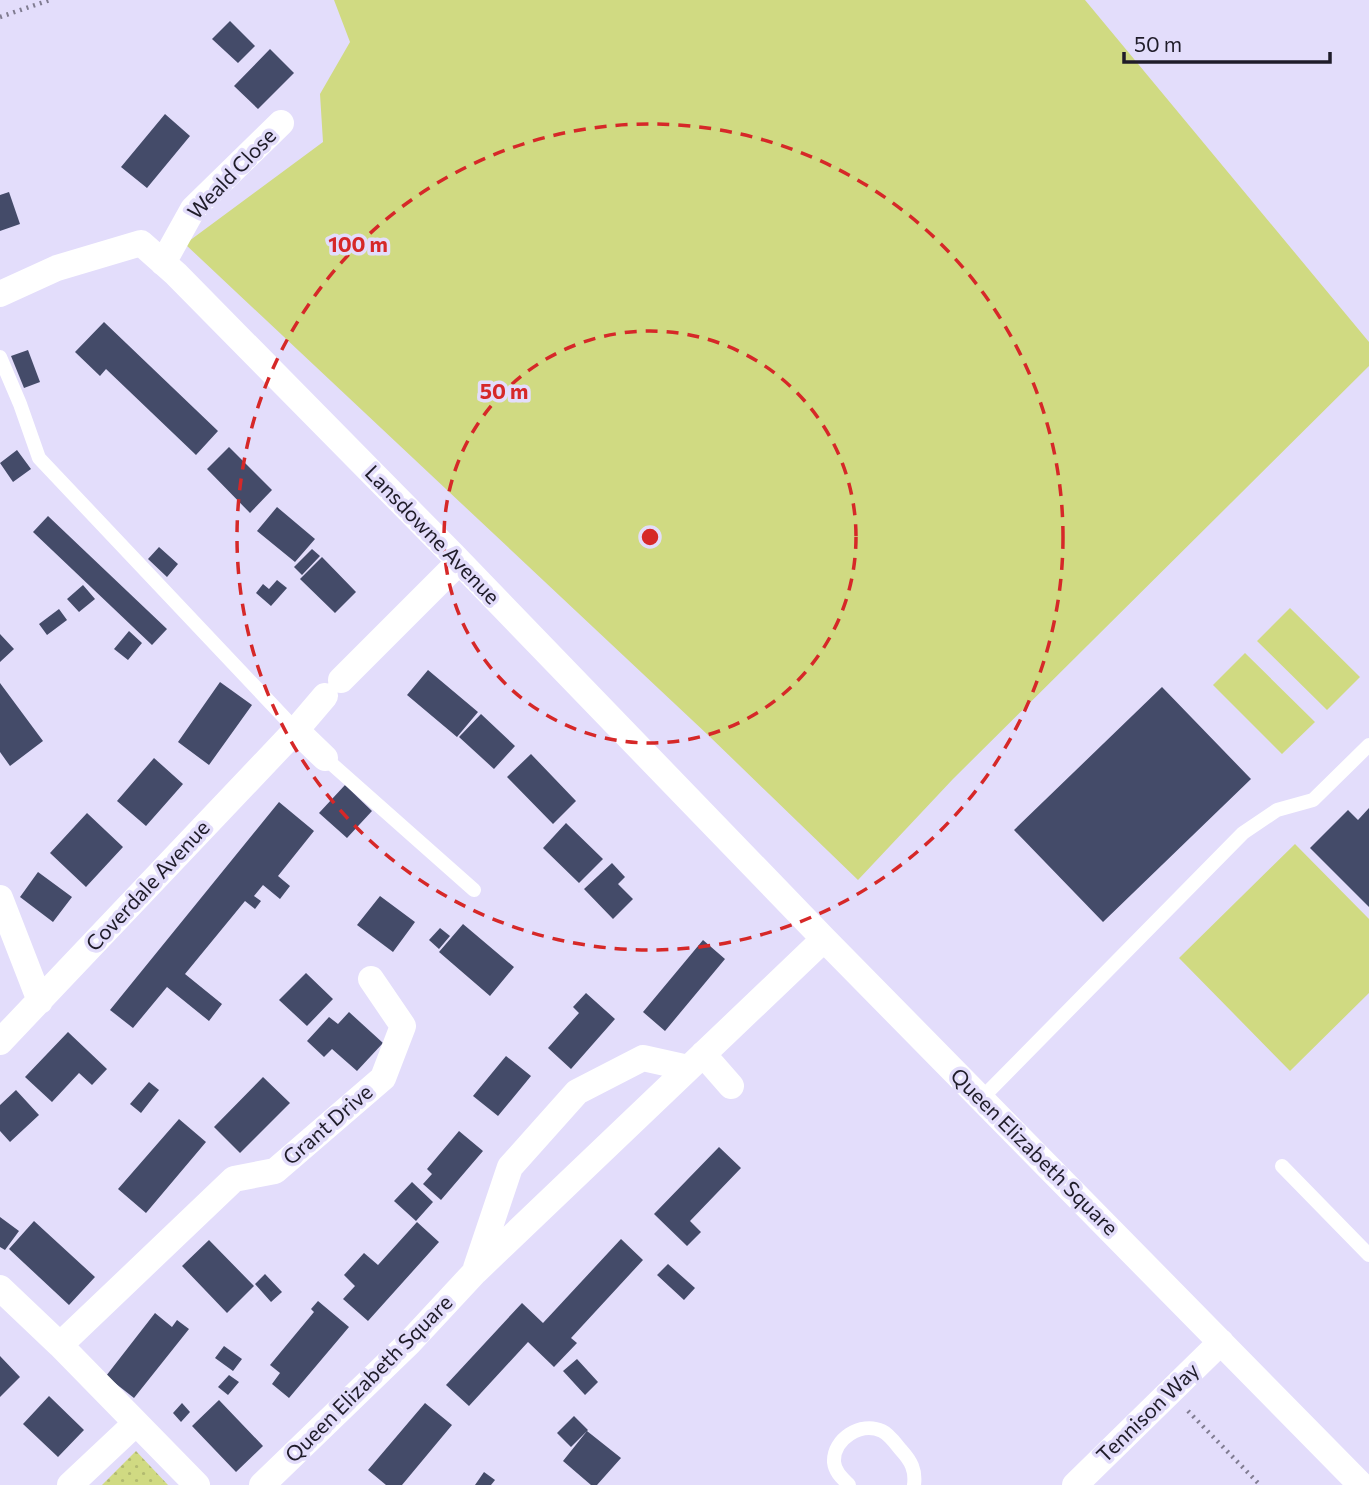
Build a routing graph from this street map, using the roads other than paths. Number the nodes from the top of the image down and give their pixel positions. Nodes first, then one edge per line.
1 (281, 123) dead end
2 (163, 263) junction
3 (0, 294) edge
4 (0, 357) edge
5 (459, 562) junction
6 (296, 730) junction
7 (1369, 745) edge
8 (325, 758) joint
9 (474, 890) dead end
10 (0, 898) edge
11 (824, 939) junction
12 (371, 979) dead end
13 (40, 1001) junction
14 (0, 1042) edge
15 (696, 1061) junction
16 (731, 1086) dead end
17 (981, 1098) junction
18 (1282, 1166) dead end
19 (1369, 1255) edge
20 (475, 1272) junction
21 (0, 1288) edge
22 (1222, 1342) junction
23 (60, 1345) junction
24 (136, 1423) junction
25 (70, 1485) edge
26 (197, 1485) edge
27 (262, 1485) edge
28 (849, 1485) edge
29 (914, 1485) edge
30 (1075, 1485) edge
31 (1361, 1485) edge

1 - 2 street, Weald Close
2 - 3 street, Lansdowne Avenue
2 - 5 street, Lansdowne Avenue
4 - 6 lane
5 - 6 street, Coverdale Avenue
5 - 11 street, Lansdowne Avenue
6 - 8 street
6 - 13 street, Coverdale Avenue
7 - 17 lane
8 - 9 lane
10 - 13 street
11 - 15 street, Queen Elizabeth Square
11 - 17 street, Queen Elizabeth Square
12 - 23 street, Grant Drive
13 - 14 street, Coverdale Avenue
15 - 16 street
15 - 20 street, Queen Elizabeth Square
15 - 20 street, Queen Elizabeth Square
17 - 22 street, Queen Elizabeth Square
18 - 19 lane
20 - 27 street, Queen Elizabeth Square
21 - 23 street
22 - 30 street, Tennison Way
22 - 31 street, Queen Elizabeth Square
23 - 24 street
24 - 25 street
24 - 26 street
28 - 29 lane

